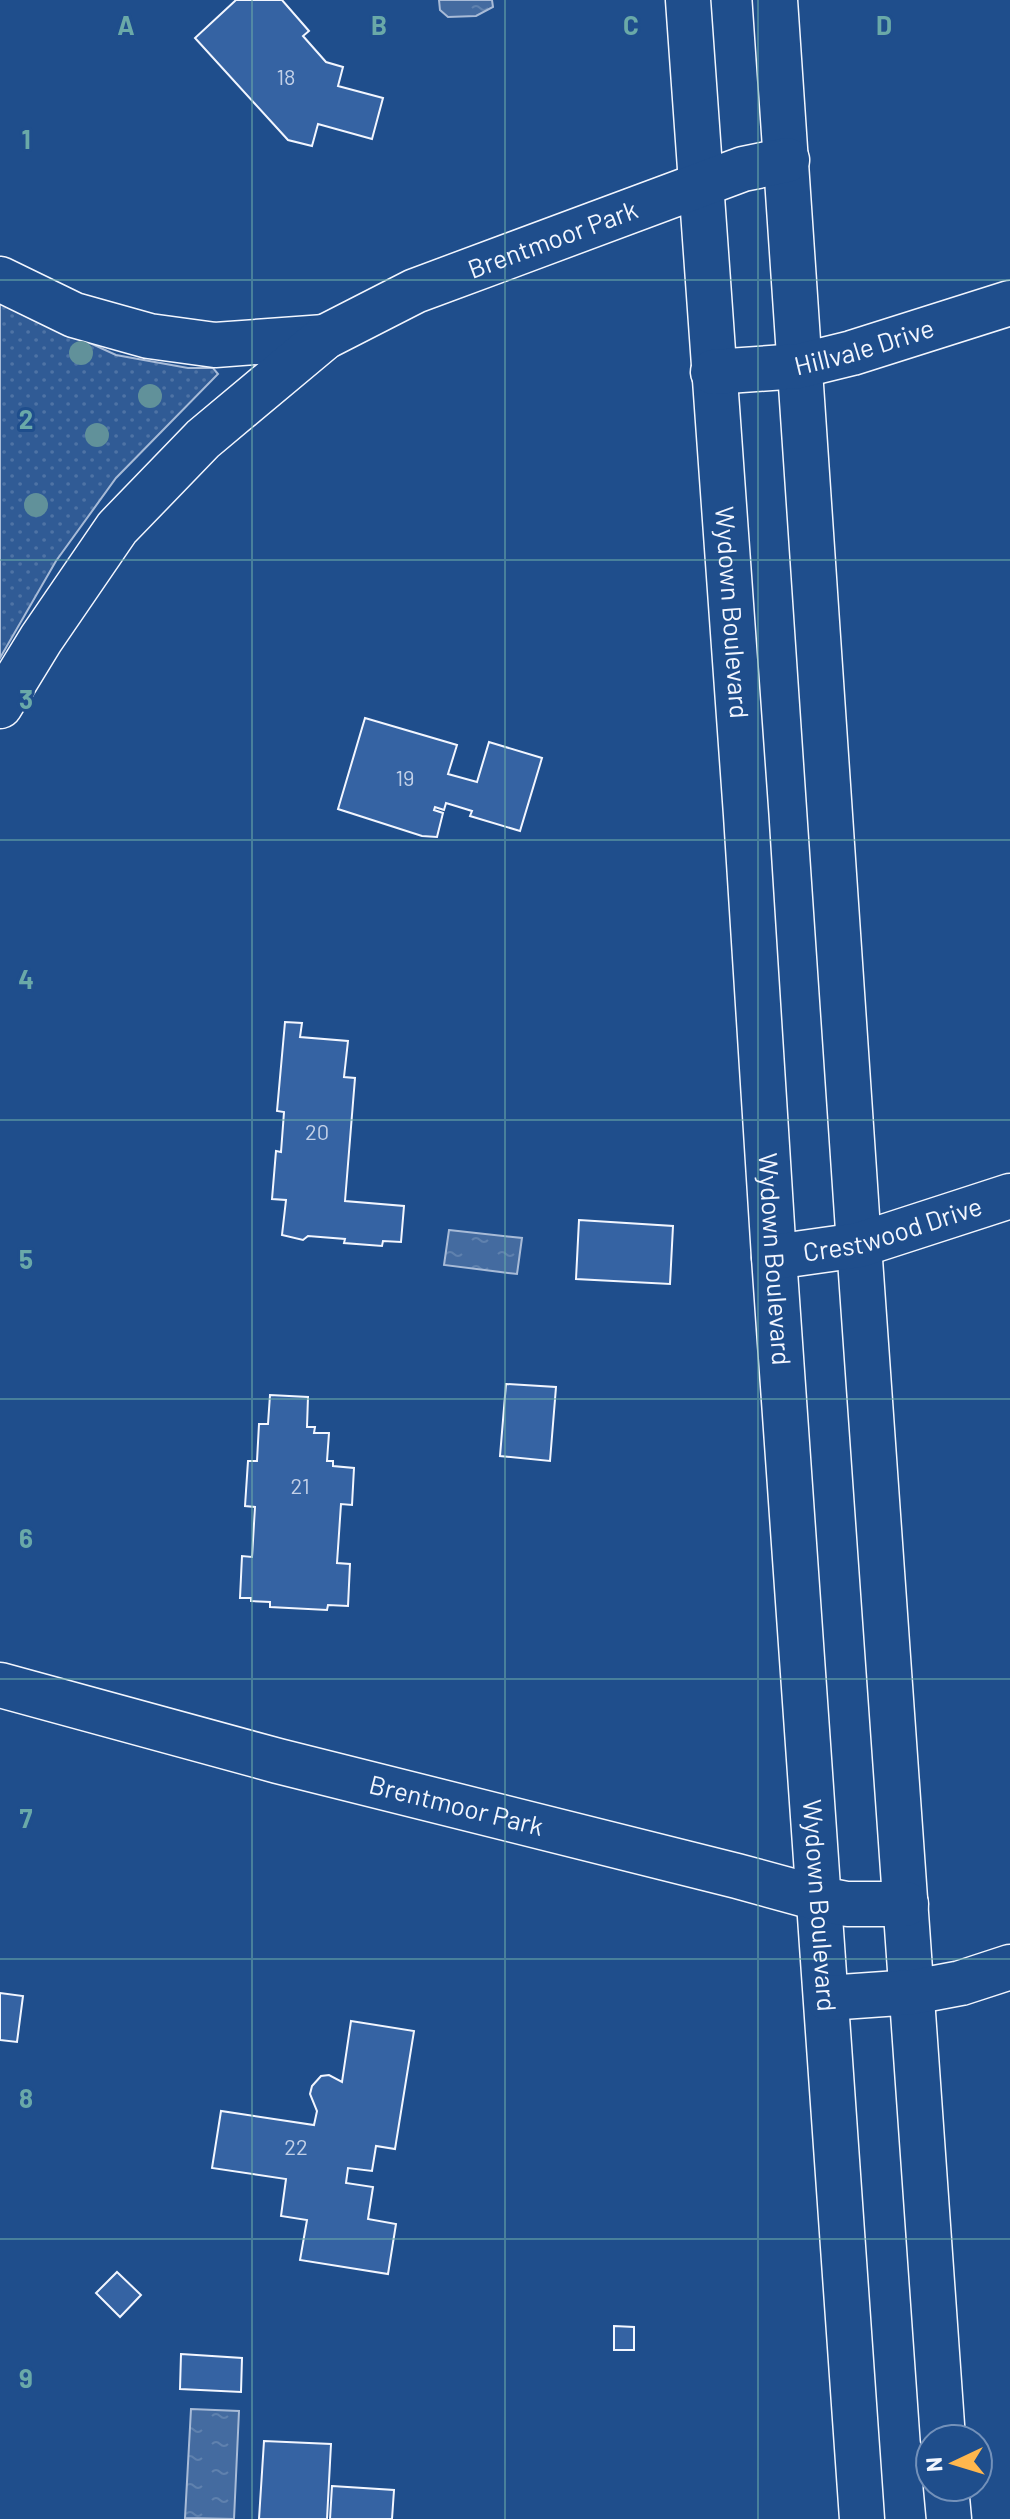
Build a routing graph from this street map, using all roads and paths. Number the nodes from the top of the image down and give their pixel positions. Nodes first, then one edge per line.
1 (688, 0) edge
2 (775, 0) edge
3 (787, 160) junction
4 (700, 185) junction
5 (0, 279) edge
6 (1010, 303) edge
7 (325, 337) junction
8 (799, 366) junction
9 (713, 372) junction
10 (0, 706) edge
11 (1010, 1196) edge
12 (859, 1245) junction
13 (774, 1257) junction
14 (3, 1682) edge
15 (821, 1899) junction
16 (906, 1904) junction
17 (1010, 1967) edge
18 (913, 1992) junction
19 (827, 1998) junction
20 (942, 2423) edge
21 (862, 2519) edge

1 - 4 street, Wydown Boulevard
2 - 3 street
3 - 4 street, Brentmoor Park
3 - 8 street
4 - 7 street, Brentmoor Park
4 - 9 street, Wydown Boulevard
5 - 7 street, Brentmoor Park
6 - 8 street, Hillvale Drive
7 - 10 street, Brentmoor Park
8 - 9 street, Hillvale Drive
8 - 12 street
9 - 13 street, Wydown Boulevard
11 - 12 street, Crestwood Drive
12 - 13 street, Crestwood Drive
12 - 16 street
13 - 15 street, Wydown Boulevard
14 - 15 street, Brentmoor Park
15 - 16 street, Brentmoor Park
15 - 19 street, Wydown Boulevard
16 - 18 street
17 - 18 street
18 - 19 street
18 - 20 street
19 - 21 street, Wydown Boulevard

